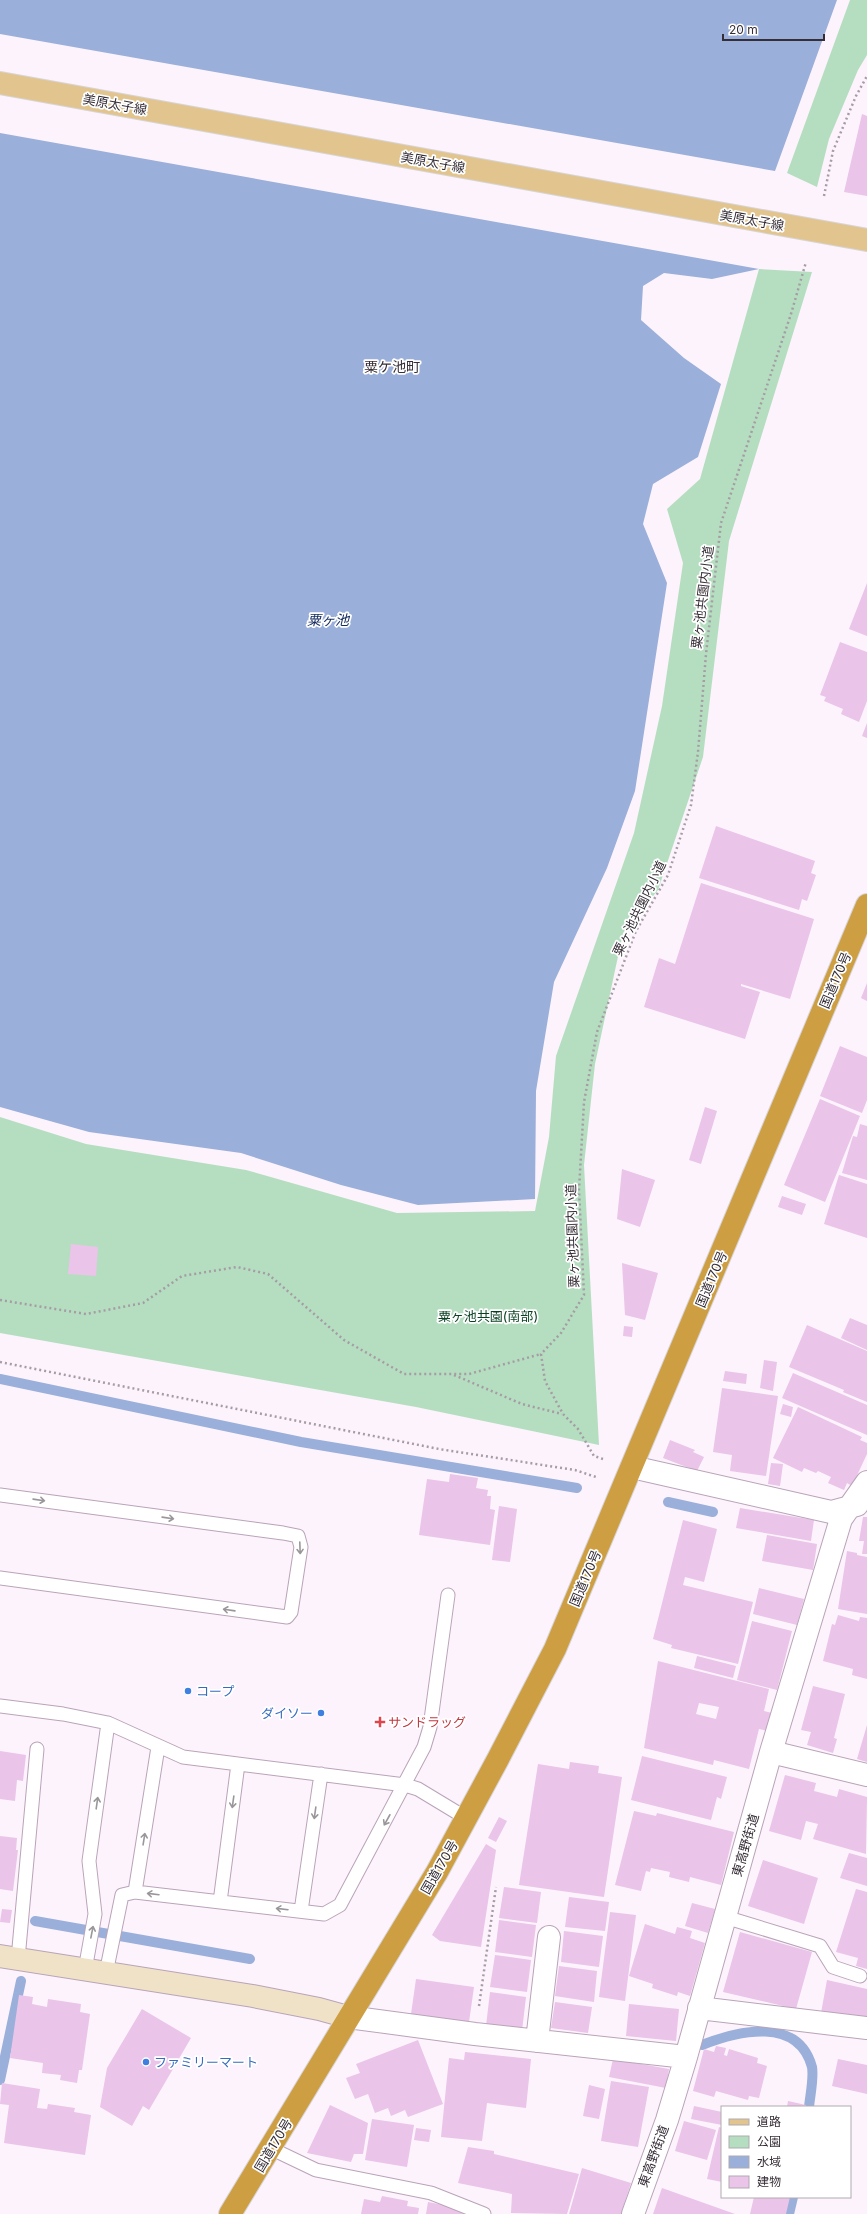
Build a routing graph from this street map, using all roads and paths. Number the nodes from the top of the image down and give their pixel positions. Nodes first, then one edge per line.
1 (867, 76) edge
2 (0, 83) edge
3 (824, 196) dead end
4 (867, 240) edge
5 (806, 262) dead end
6 (867, 905) edge
7 (0, 1300) edge
8 (541, 1354) junction
9 (0, 1362) edge
10 (452, 1374) junction
11 (563, 1414) junction
12 (628, 1476) junction
13 (867, 1482) edge
14 (0, 1495) edge
15 (858, 1504) edge
16 (0, 1578) edge
17 (448, 1595) dead end
18 (0, 1706) edge
19 (108, 1723) junction
20 (158, 1747) junction
21 (37, 1749) dead end
22 (771, 1752) junction
23 (238, 1764) junction
24 (321, 1774) junction
25 (867, 1775) edge
26 (405, 1785) junction
27 (466, 1818) junction
28 (496, 1887) dead end
29 (135, 1892) junction
30 (220, 1902) junction
31 (301, 1911) junction
32 (725, 1917) junction
33 (549, 1937) dead end
34 (9, 1958) edge
35 (85, 1970) junction
36 (106, 1973) junction
37 (860, 1976) dead end
38 (700, 2008) junction
39 (478, 2012) dead end
40 (348, 2018) junction
41 (867, 2028) edge
42 (537, 2035) junction
43 (686, 2057) junction
44 (270, 2148) junction
45 (230, 2214) edge
46 (484, 2214) edge
47 (633, 2214) edge

1 - 3 path
2 - 4 main road, 美原太子線
5 - 8 path, 粟ヶ池共園内小道
6 - 12 highway, 国道170号
7 - 10 path
8 - 10 path
8 - 11 path
9 - 12 path
10 - 11 path
11 - 12 path
12 - 15 street
12 - 27 highway, 国道170号
13 - 15 street, 東高野街道
14 -> 16 lane
15 - 22 street, 東高野街道
17 - 26 lane
18 - 19 lane
19 - 20 lane
35 -> 19 lane
20 - 23 lane
29 -> 20 lane
21 - 34 lane
22 - 25 street
22 - 32 street, 東高野街道
23 - 24 lane
23 -> 30 lane
24 - 26 lane
24 -> 31 lane
26 - 27 lane
26 -> 31 lane
27 - 40 highway, 国道170号
28 - 39 path
30 -> 29 lane
29 - 36 lane
31 -> 30 lane
32 - 37 lane
32 - 38 street, 東高野街道
33 - 42 street
34 - 35 street
35 - 36 street
36 - 40 street
38 - 41 street
38 - 43 street, 東高野街道
40 - 42 street
40 - 44 highway, 国道170号
42 - 43 street
43 - 47 street, 東高野街道
44 - 45 highway, 国道170号
44 - 46 lane

